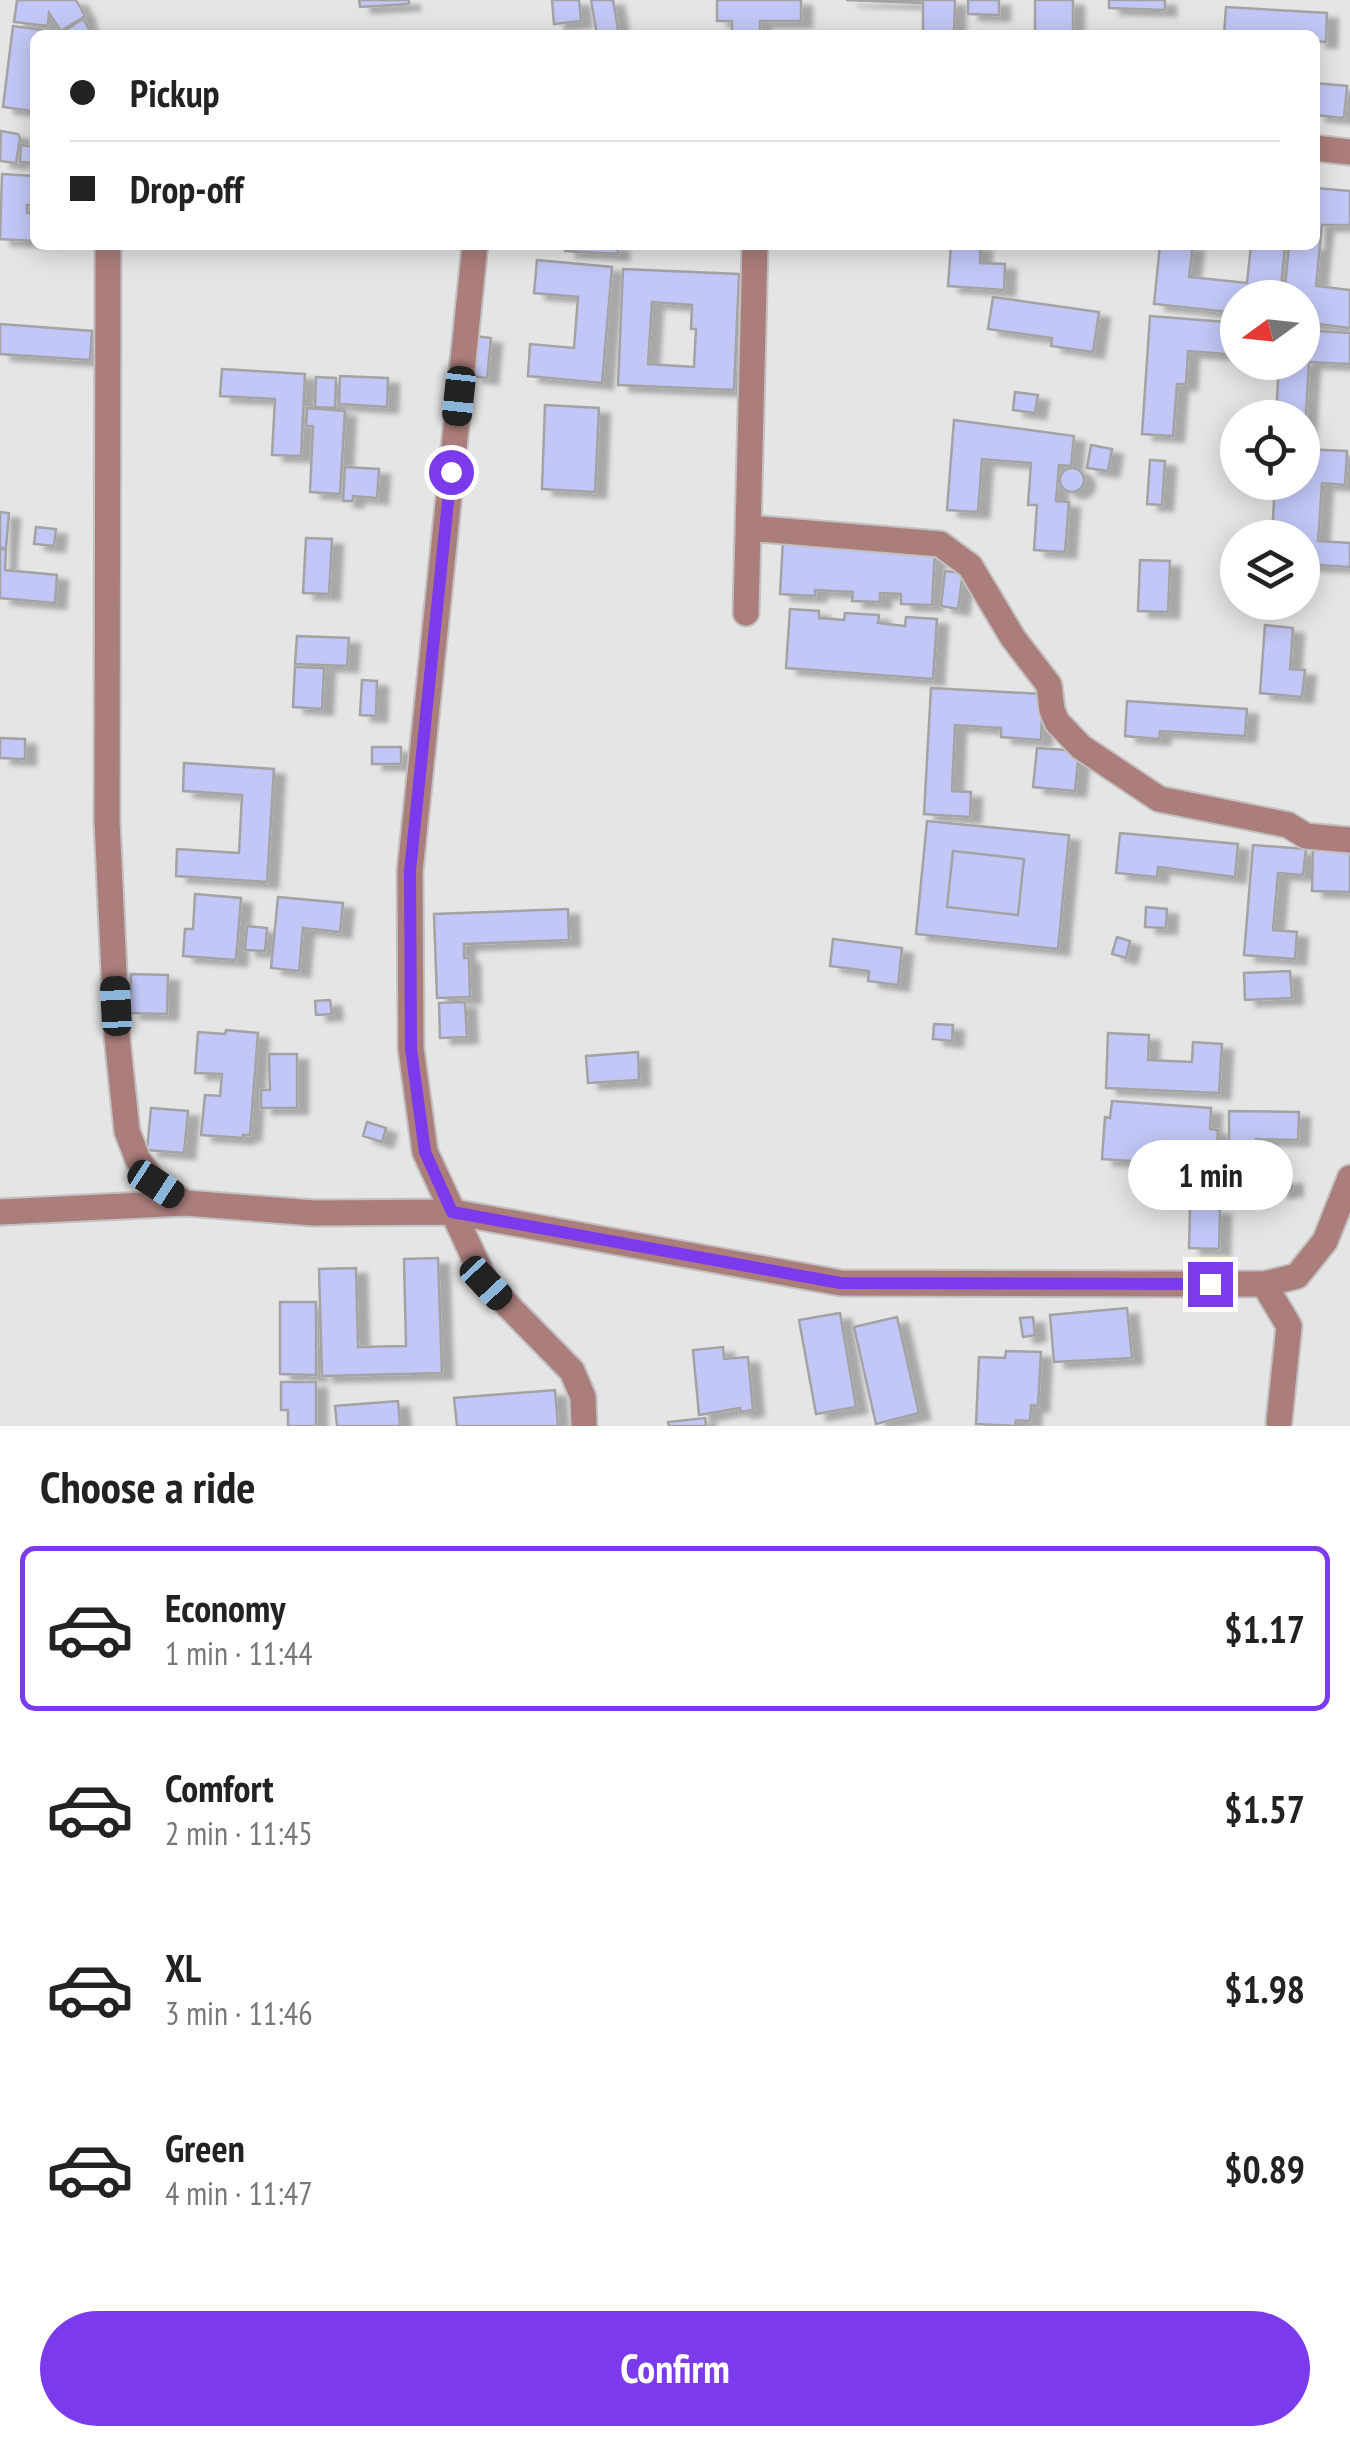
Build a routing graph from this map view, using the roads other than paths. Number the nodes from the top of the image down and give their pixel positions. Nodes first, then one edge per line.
1 (1320, 149) edge
2 (1350, 152) edge
3 (108, 250) edge
4 (474, 250) edge
5 (756, 250) edge
6 (748, 528) junction
7 (746, 612) dead end
8 (1350, 840) edge
9 (1350, 1178) edge
10 (185, 1203) junction
11 (0, 1212) edge
12 (452, 1212) junction
13 (1264, 1284) junction
14 (1279, 1422) dead end
15 (584, 1426) edge

1 - 2 street
3 - 10 street
4 - 12 street
5 - 6 street
6 - 7 street
6 - 8 street
9 - 13 street
10 - 11 street
10 - 12 street
12 - 13 street
12 - 15 street
13 - 14 street

